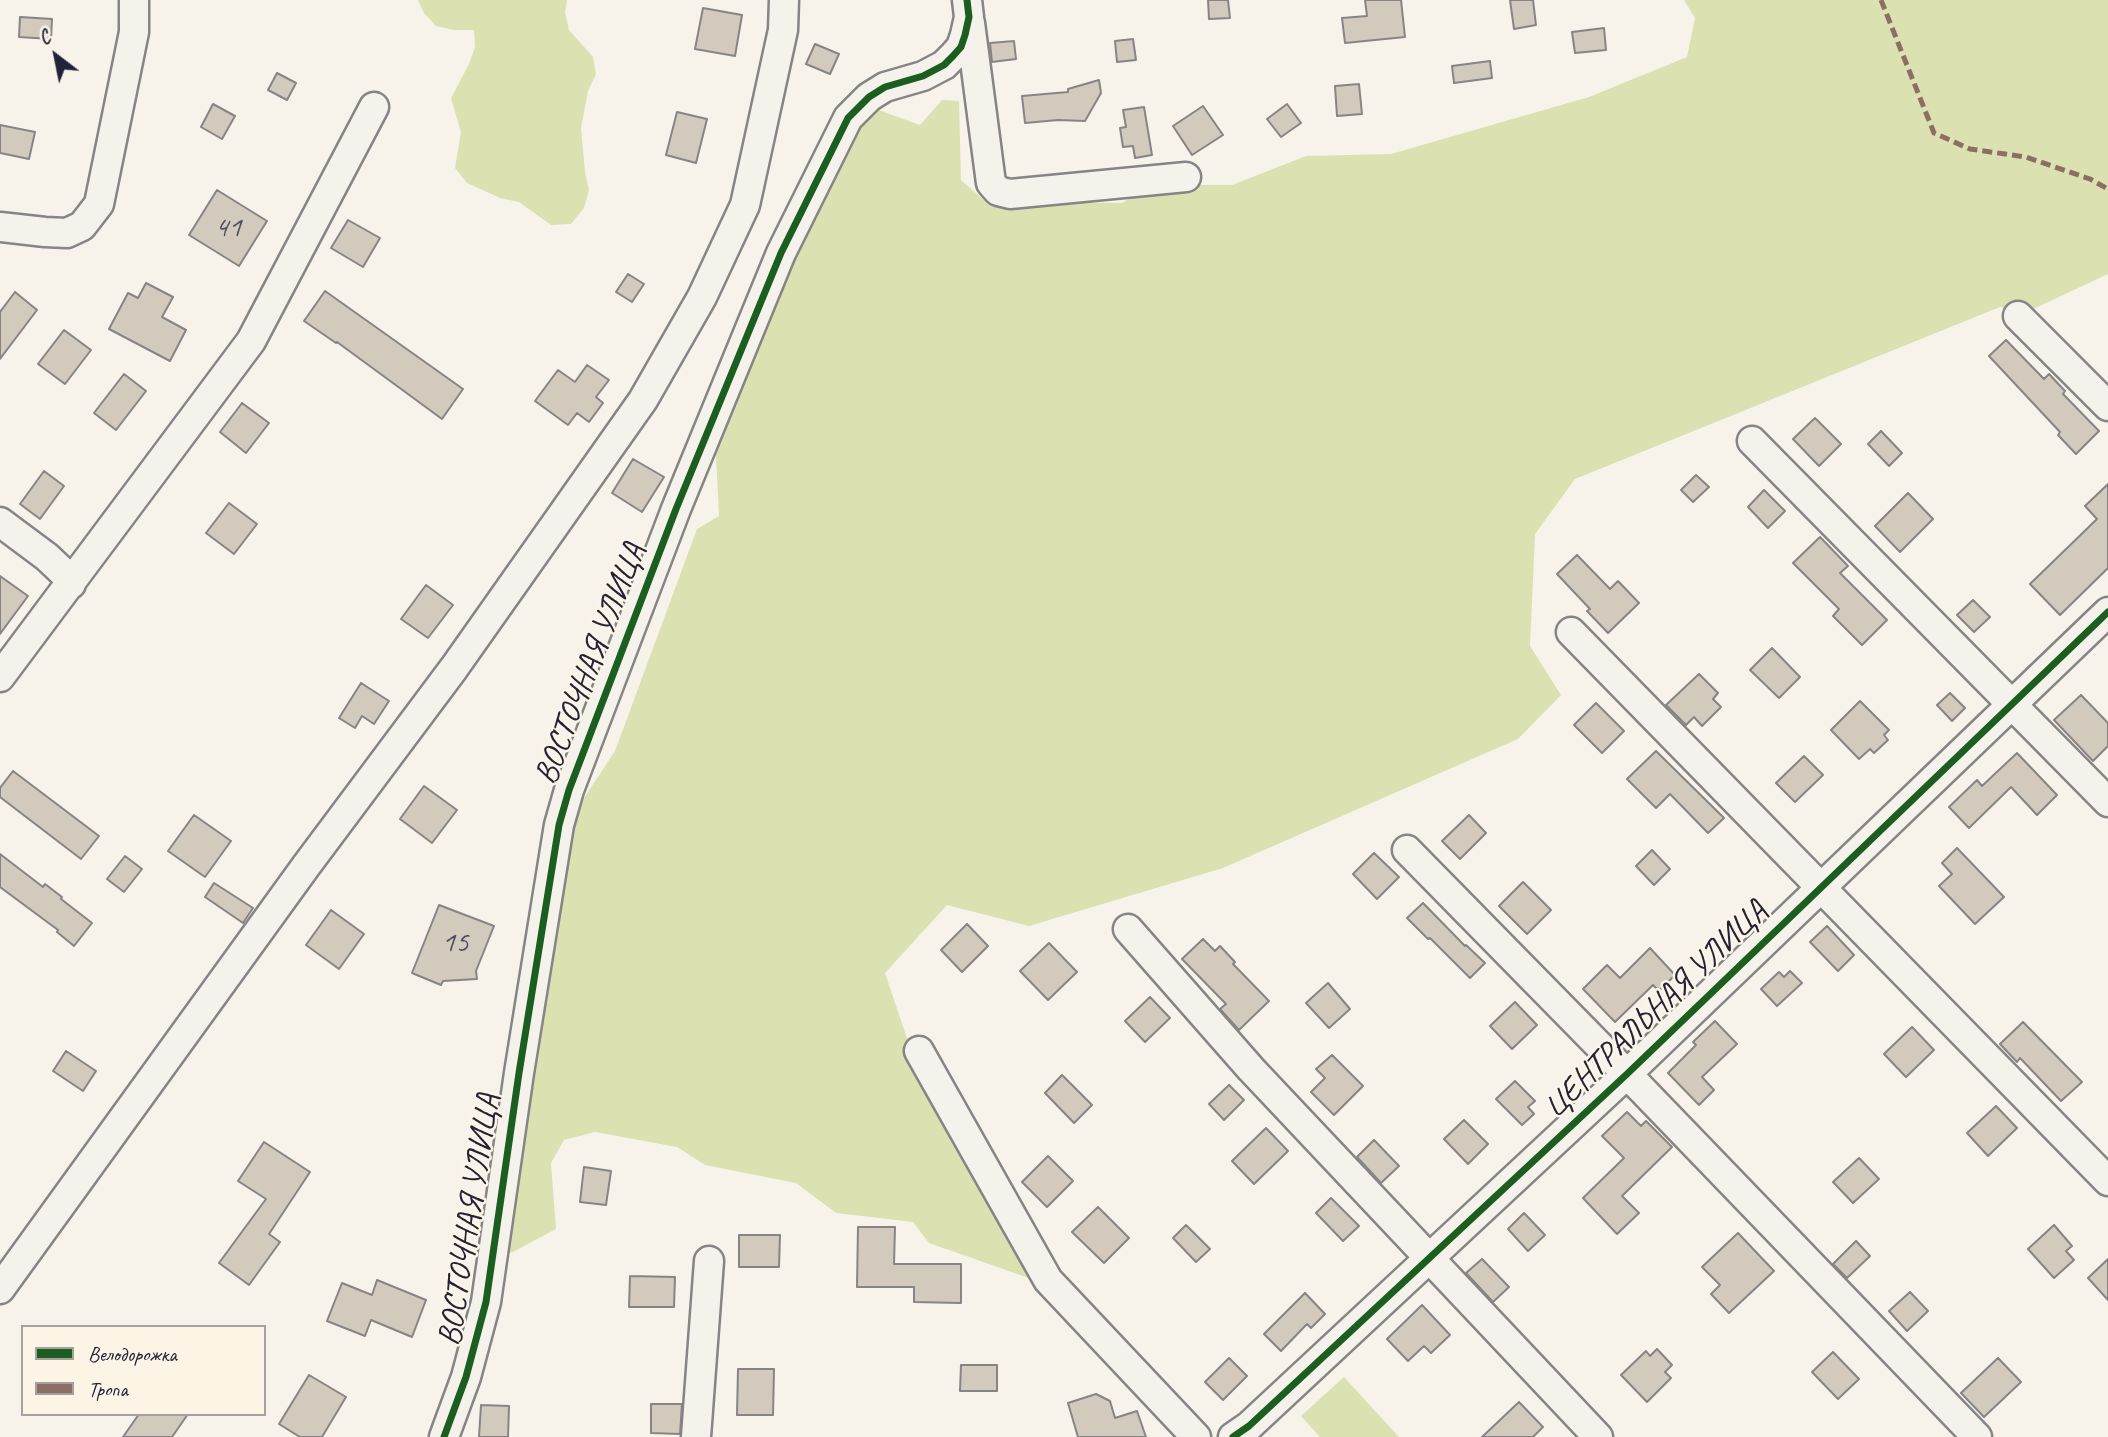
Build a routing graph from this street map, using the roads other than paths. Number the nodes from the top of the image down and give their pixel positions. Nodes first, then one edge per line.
1 (134, 0) edge
2 (784, 0) edge
3 (968, 8) edge
4 (374, 107) dead end
5 (1186, 177) dead end
6 (0, 227) edge
7 (2018, 316) dead end
8 (2108, 406) edge
9 (1752, 441) dead end
10 (0, 522) edge
11 (71, 584) junction
12 (2108, 612) edge
13 (1572, 632) dead end
14 (0, 677) edge
15 (2012, 704) junction
16 (2108, 802) edge
17 (1407, 850) dead end
18 (1820, 888) junction
19 (1128, 929) dead end
20 (919, 1051) dead end
21 (1626, 1074) junction
22 (2108, 1181) edge
23 (1428, 1259) junction
24 (709, 1261) dead end
25 (0, 1289) edge
26 (444, 1437) edge
27 (696, 1437) edge
28 (1196, 1437) edge
29 (1233, 1437) edge
30 (1598, 1437) edge
31 (1977, 1437) edge

1 - 6 street
2 - 25 street
3 - 5 street
3 - 26 street, ВОСТОЧНАЯ УЛИЦА
4 - 11 street
7 - 8 street
9 - 15 street
10 - 11 street
11 - 14 street
12 - 15 street, ЦЕНТРАЛЬНАЯ УЛИЦА
13 - 18 street
15 - 16 street
15 - 18 street, ЦЕНТРАЛЬНАЯ УЛИЦА
17 - 21 street
18 - 21 street, ЦЕНТРАЛЬНАЯ УЛИЦА
18 - 22 street
19 - 23 street
20 - 28 street
21 - 23 street, ЦЕНТРАЛЬНАЯ УЛИЦА
21 - 31 street
23 - 29 street, ЦЕНТРАЛЬНАЯ УЛИЦА
23 - 30 street
24 - 27 street

